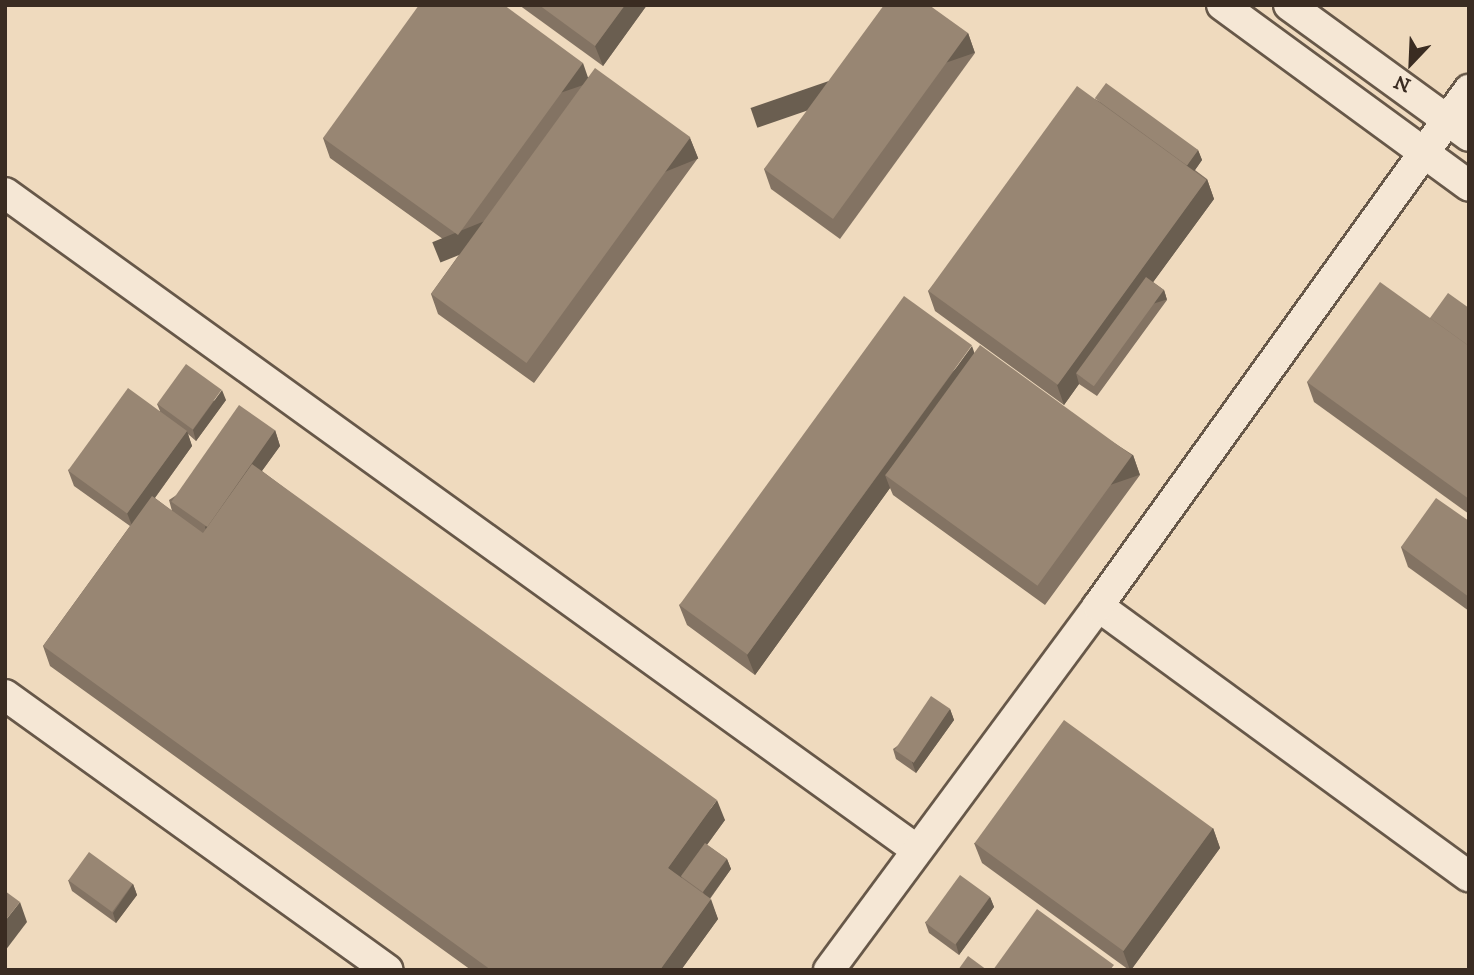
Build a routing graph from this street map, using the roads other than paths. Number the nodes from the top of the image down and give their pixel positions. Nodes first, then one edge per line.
1 (1222, 5) edge
2 (1289, 5) edge
3 (1469, 89) edge
4 (1458, 128) edge
5 (1422, 152) junction
6 (1469, 186) edge
7 (5, 193) edge
8 (1098, 606) junction
9 (5, 695) edge
10 (916, 850) junction
11 (1469, 877) edge
12 (387, 970) edge
13 (829, 970) edge

1 - 5 street
2 - 4 street
3 - 4 street
4 - 5 street
5 - 6 street
5 - 8 street
7 - 10 street
8 - 10 street
8 - 11 street
9 - 12 street
10 - 13 street

